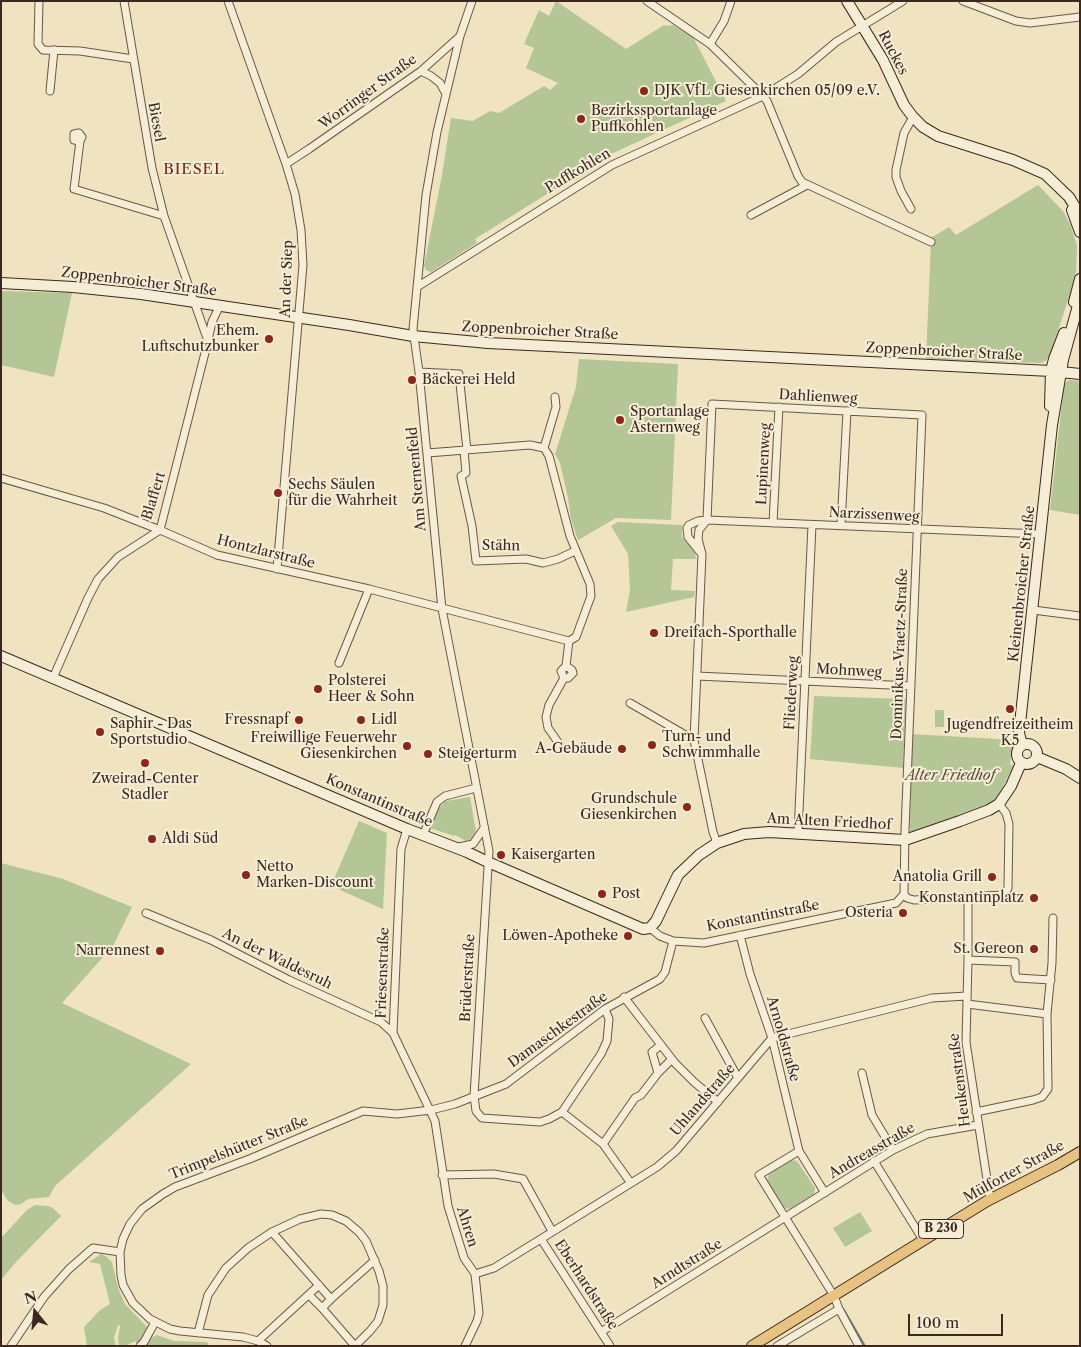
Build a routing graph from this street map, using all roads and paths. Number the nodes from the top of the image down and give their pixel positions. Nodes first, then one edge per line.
1 (39, 1) edge
2 (124, 1) edge
3 (228, 1) edge
4 (472, 1) edge
5 (647, 1) edge
6 (731, 1) edge
7 (848, 1) edge
8 (903, 1) edge
9 (963, 1) edge
10 (1080, 17) edge
11 (863, 26) junction
12 (460, 36) junction
13 (710, 44) junction
14 (54, 50) junction
15 (133, 58) junction
16 (421, 71) junction
17 (50, 91) dead end
18 (446, 92) junction
19 (763, 96) junction
20 (913, 117) junction
21 (80, 141) dead end
22 (286, 164) junction
23 (807, 186) junction
24 (1077, 208) edge
25 (911, 209) dead end
26 (751, 215) dead end
27 (164, 216) junction
28 (1080, 232) edge
29 (931, 242) dead end
30 (1080, 279) edge
31 (1, 284) edge
32 (417, 288) junction
33 (1080, 298) edge
34 (194, 302) junction
35 (220, 305) junction
36 (299, 318) junction
37 (413, 336) junction
38 (208, 341) junction
39 (1056, 371) junction
40 (419, 372) junction
41 (1080, 374) edge
42 (555, 397) dead end
43 (779, 407) junction
44 (847, 411) junction
45 (922, 415) joint
46 (544, 448) junction
47 (465, 450) junction
48 (428, 453) junction
49 (1, 478) edge
50 (707, 520) junction
51 (773, 522) junction
52 (812, 525) junction
53 (841, 525) junction
54 (917, 529) junction
55 (160, 530) junction
56 (1040, 534) junction
57 (575, 551) junction
58 (702, 554) junction
59 (277, 569) junction
60 (369, 589) junction
61 (442, 609) junction
62 (1033, 610) junction
63 (1080, 616) edge
64 (569, 641) junction
65 (1, 656) edge
66 (339, 663) dead end
67 (48, 676) junction
68 (697, 676) junction
69 (805, 681) junction
70 (910, 686) junction
71 (630, 703) dead end
72 (694, 740) junction
73 (1022, 745) junction
74 (560, 746) dead end
75 (1037, 757) junction
76 (1021, 763) junction
77 (1080, 778) edge
78 (476, 788) junction
79 (999, 804) junction
80 (484, 828) junction
81 (407, 829) junction
82 (798, 833) junction
83 (423, 835) junction
84 (905, 840) junction
85 (717, 842) junction
86 (455, 847) junction
87 (488, 862) junction
88 (904, 894) junction
89 (968, 897) junction
90 (146, 912) dead end
91 (1053, 918) dead end
92 (650, 928) junction
93 (740, 935) junction
94 (673, 941) junction
95 (968, 960) junction
96 (1050, 980) junction
97 (967, 996) junction
98 (624, 998) junction
99 (967, 1004) junction
100 (605, 1009) junction
101 (1047, 1014) junction
102 (705, 1018) dead end
103 (393, 1033) junction
104 (772, 1038) junction
105 (661, 1045) junction
106 (672, 1059) junction
107 (658, 1073) junction
108 (862, 1073) dead end
109 (738, 1078) junction
110 (474, 1096) junction
111 (718, 1102) junction
112 (431, 1110) junction
113 (562, 1112) junction
114 (976, 1112) junction
115 (978, 1125) junction
116 (603, 1144) junction
117 (799, 1150) junction
118 (893, 1150) junction
119 (1080, 1152) edge
120 (874, 1161) junction
121 (442, 1175) junction
122 (630, 1182) junction
123 (824, 1193) junction
124 (990, 1199) junction
125 (785, 1218) junction
126 (552, 1231) junction
127 (272, 1232) junction
128 (541, 1239) junction
129 (923, 1240) junction
130 (120, 1252) junction
131 (375, 1260) junction
132 (475, 1274) junction
133 (319, 1285) junction
134 (309, 1295) junction
135 (834, 1296) junction
136 (332, 1299) junction
137 (322, 1308) junction
138 (838, 1309) junction
139 (155, 1322) junction
140 (601, 1332) junction
141 (198, 1333) junction
142 (258, 1341) junction
143 (857, 1345) edge
144 (11, 1346) edge
145 (140, 1346) edge
146 (267, 1346) edge
147 (355, 1346) edge
148 (465, 1346) edge
149 (610, 1346) edge
150 (752, 1346) edge
151 (777, 1346) edge

1 - 14 street
2 - 15 street, Biesel
3 - 22 street, An der Siep
4 - 12 street, Am Sternenfeld
5 - 13 street
6 - 13 street
7 - 11 main road, Ruckes
8 - 11 street, Puffkohlen
9 - 10 street
11 - 19 street, Puffkohlen
11 - 20 main road, Ruckes
12 - 16 street, Worringer Straße
12 - 18 street, Am Sternenfeld
13 - 19 street
14 - 15 street
14 - 17 street
15 - 27 street, Biesel
16 - 18 street
16 - 22 street, Worringer Straße
18 - 32 street, Am Sternenfeld
19 - 23 street
19 - 32 street, Puffkohlen
20 - 24 main road, Ruckes
20 - 25 street
21 - 27 street
22 - 36 street, An der Siep
23 - 26 street
23 - 29 street
24 - 28 main road, Ruckes
27 - 34 street, Biesel
30 - 39 main road
31 - 34 main road, Zoppenbroicher Straße
32 - 37 street, Am Sternenfeld
33 - 39 main road
34 - 35 main road, Zoppenbroicher Straße
34 - 38 street
35 - 36 main road, Zoppenbroicher Straße
35 - 38 street, Blaffert
36 - 37 main road, Zoppenbroicher Straße
36 - 59 street, An der Siep
37 - 39 main road, Zoppenbroicher Straße
37 - 40 street, Am Sternenfeld
38 - 55 street, Blaffert
39 - 41 main road, Zoppenbroicher Straße
39 - 56 main road, Kleinenbroicher Straße
40 - 47 street
40 - 48 street, Am Sternenfeld
42 - 46 street
43 - 44 street, Dahlienweg
43 - 50 street, Dahlienweg
43 - 51 street, Lupinenweg
44 - 45 street, Dahlienweg
44 - 53 street
45 - 54 street, Dominikus-Vraetz-Straße
46 - 47 street
46 - 57 street
47 - 48 street
47 - 57 street, Stähn
48 - 61 street, Am Sternenfeld
49 - 55 street, Blaffert
50 - 51 street, Narzissenweg
50 - 58 street
50 - 58 street
51 - 52 street, Narzissenweg
52 - 53 street, Narzissenweg
52 - 69 street, Fliederweg
53 - 54 street, Narzissenweg
54 - 56 street, Narzissenweg
54 - 70 street, Dominikus-Vraetz-Straße
55 - 59 street, Hontzlarstraße
55 - 67 street
56 - 62 main road, Kleinenbroicher Straße
57 - 64 street
58 - 68 street
59 - 60 street, Hontzlarstraße
60 - 61 street, Hontzlarstraße
60 - 66 street
61 - 64 street
61 - 78 street, Am Sternenfeld
62 - 63 street
62 - 73 main road, Kleinenbroicher Straße
64 - 74 street
65 - 67 main road, Konstantinstraße
67 - 81 main road, Konstantinstraße
68 - 69 street, Mohnweg
68 - 72 street
69 - 70 street, Mohnweg
69 - 82 street, Fliederweg
70 - 84 street, Dominikus-Vraetz-Straße
71 - 72 street
72 - 85 street
73 - 75 main road
73 - 76 main road
75 - 76 main road
75 - 77 main road
76 - 79 main road
78 - 80 street, Am Sternenfeld
78 - 83 street
79 - 84 main road, Am Alten Friedhof
79 - 89 street
80 - 86 street
80 - 87 street, Am Sternenfeld
81 - 83 main road, Konstantinstraße
81 - 103 street, Friesenstraße
82 - 84 main road, Am Alten Friedhof
82 - 85 main road, Am Alten Friedhof
83 - 86 main road, Konstantinstraße
84 - 88 street, Dominikus-Vraetz-Straße
85 - 92 main road, Am Alten Friedhof
86 - 87 main road, Konstantinstraße
87 - 92 main road, Konstantinstraße
87 - 110 street, Brüderstraße
88 - 89 street
88 - 93 street, Konstantinstraße
89 - 95 street, Heukenstraße
90 - 103 street, An der Waldesruh
91 - 96 street
92 - 94 street, Konstantinstraße
93 - 94 street, Konstantinstraße
93 - 104 street, Arnoldstraße
94 - 98 street, Damaschkestraße
95 - 96 street
95 - 97 street, Heukenstraße
96 - 101 street
97 - 99 street, Heukenstraße
97 - 104 street
98 - 100 street, Damaschkestraße
98 - 105 street
99 - 101 street
99 - 114 street, Heukenstraße
100 - 110 street, Damaschkestraße
100 - 113 street
101 - 114 street
102 - 109 street
103 - 112 street, Friesenstraße
104 - 109 street, Uhlandstraße
104 - 117 street, Arnoldstraße
105 - 106 street
105 - 107 street
106 - 107 street
106 - 111 street
107 - 116 street
108 - 118 street
109 - 111 street, Uhlandstraße
110 - 112 street, Damaschkestraße
110 - 113 street
111 - 122 street, Uhlandstraße
112 - 121 street, Ahren
112 - 130 street, Trimpelshütter Straße
113 - 116 street
114 - 115 street, Heukenstraße
115 - 118 street, Andreasstraße
115 - 124 street, Heukenstraße
116 - 122 street
117 - 123 street, Arnoldstraße
117 - 125 street
118 - 120 street, Andreasstraße
119 - 124 main road, Mülforter Straße / B 230
120 - 123 street, Andreasstraße
120 - 129 street
121 - 126 street
121 - 132 street, Ahren
122 - 126 street, Uhlandstraße
123 - 125 street, Andreasstraße
124 - 129 main road, Mülforter Straße / B 230
125 - 135 street
125 - 140 street, Arndtstraße
126 - 128 street, Uhlandstraße
127 - 131 street
127 - 133 street
127 - 141 street
128 - 132 street, Uhlandstraße
128 - 140 street, Eberhardstraße
129 - 135 main road, Mülforter Straße / B 230
130 - 139 street
130 - 144 street
131 - 136 street
131 - 147 street
132 - 148 street, Ahren
133 - 134 street
133 - 136 street
134 - 137 street
134 - 142 street
135 - 138 street
135 - 150 main road, Mülforter Straße / B 230
136 - 137 street
137 - 147 street
138 - 143 street
138 - 151 street
139 - 141 street
139 - 145 street
140 - 149 street, Eberhardstraße
141 - 142 street
142 - 146 street

